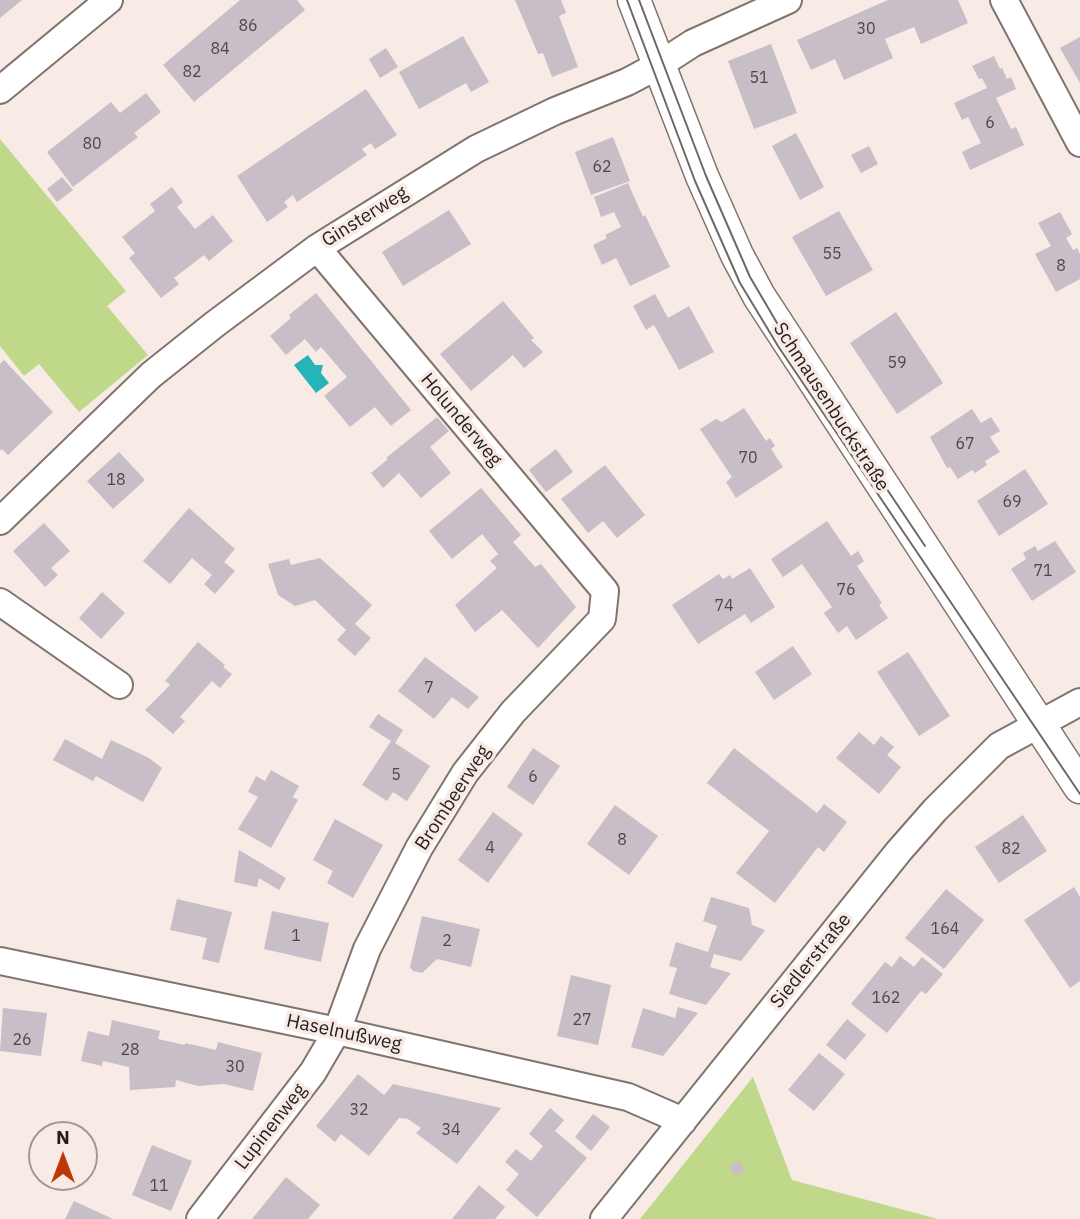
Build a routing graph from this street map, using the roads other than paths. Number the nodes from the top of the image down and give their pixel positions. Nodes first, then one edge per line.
1 (109, 0) edge
2 (634, 0) edge
3 (788, 0) edge
4 (1004, 0) edge
5 (659, 65) junction
6 (0, 90) edge
7 (1080, 143) edge
8 (317, 248) junction
9 (0, 520) edge
10 (605, 591) joint
11 (0, 602) edge
12 (119, 685) dead end
13 (1080, 702) edge
14 (1039, 724) junction
15 (1080, 787) edge
16 (0, 961) edge
17 (337, 1031) junction
18 (683, 1121) junction
19 (200, 1219) edge
20 (604, 1219) edge

1 - 6 street
2 - 5 street, Schmausenbuckstraße
3 - 5 street, Ginsterweg
4 - 7 street
5 - 8 street, Ginsterweg
5 - 14 street, Schmausenbuckstraße
8 - 9 street, Ginsterweg
8 - 10 street, Holunderweg
10 - 17 street, Brombeerweg
11 - 12 street
13 - 14 street, Siedlerstraße
14 - 15 street, Schmausenbuckstraße
14 - 18 street, Siedlerstraße
16 - 17 street, Haselnußweg
17 - 18 street, Haselnußweg
17 - 19 street, Lupinenweg
18 - 20 street, Siedlerstraße

